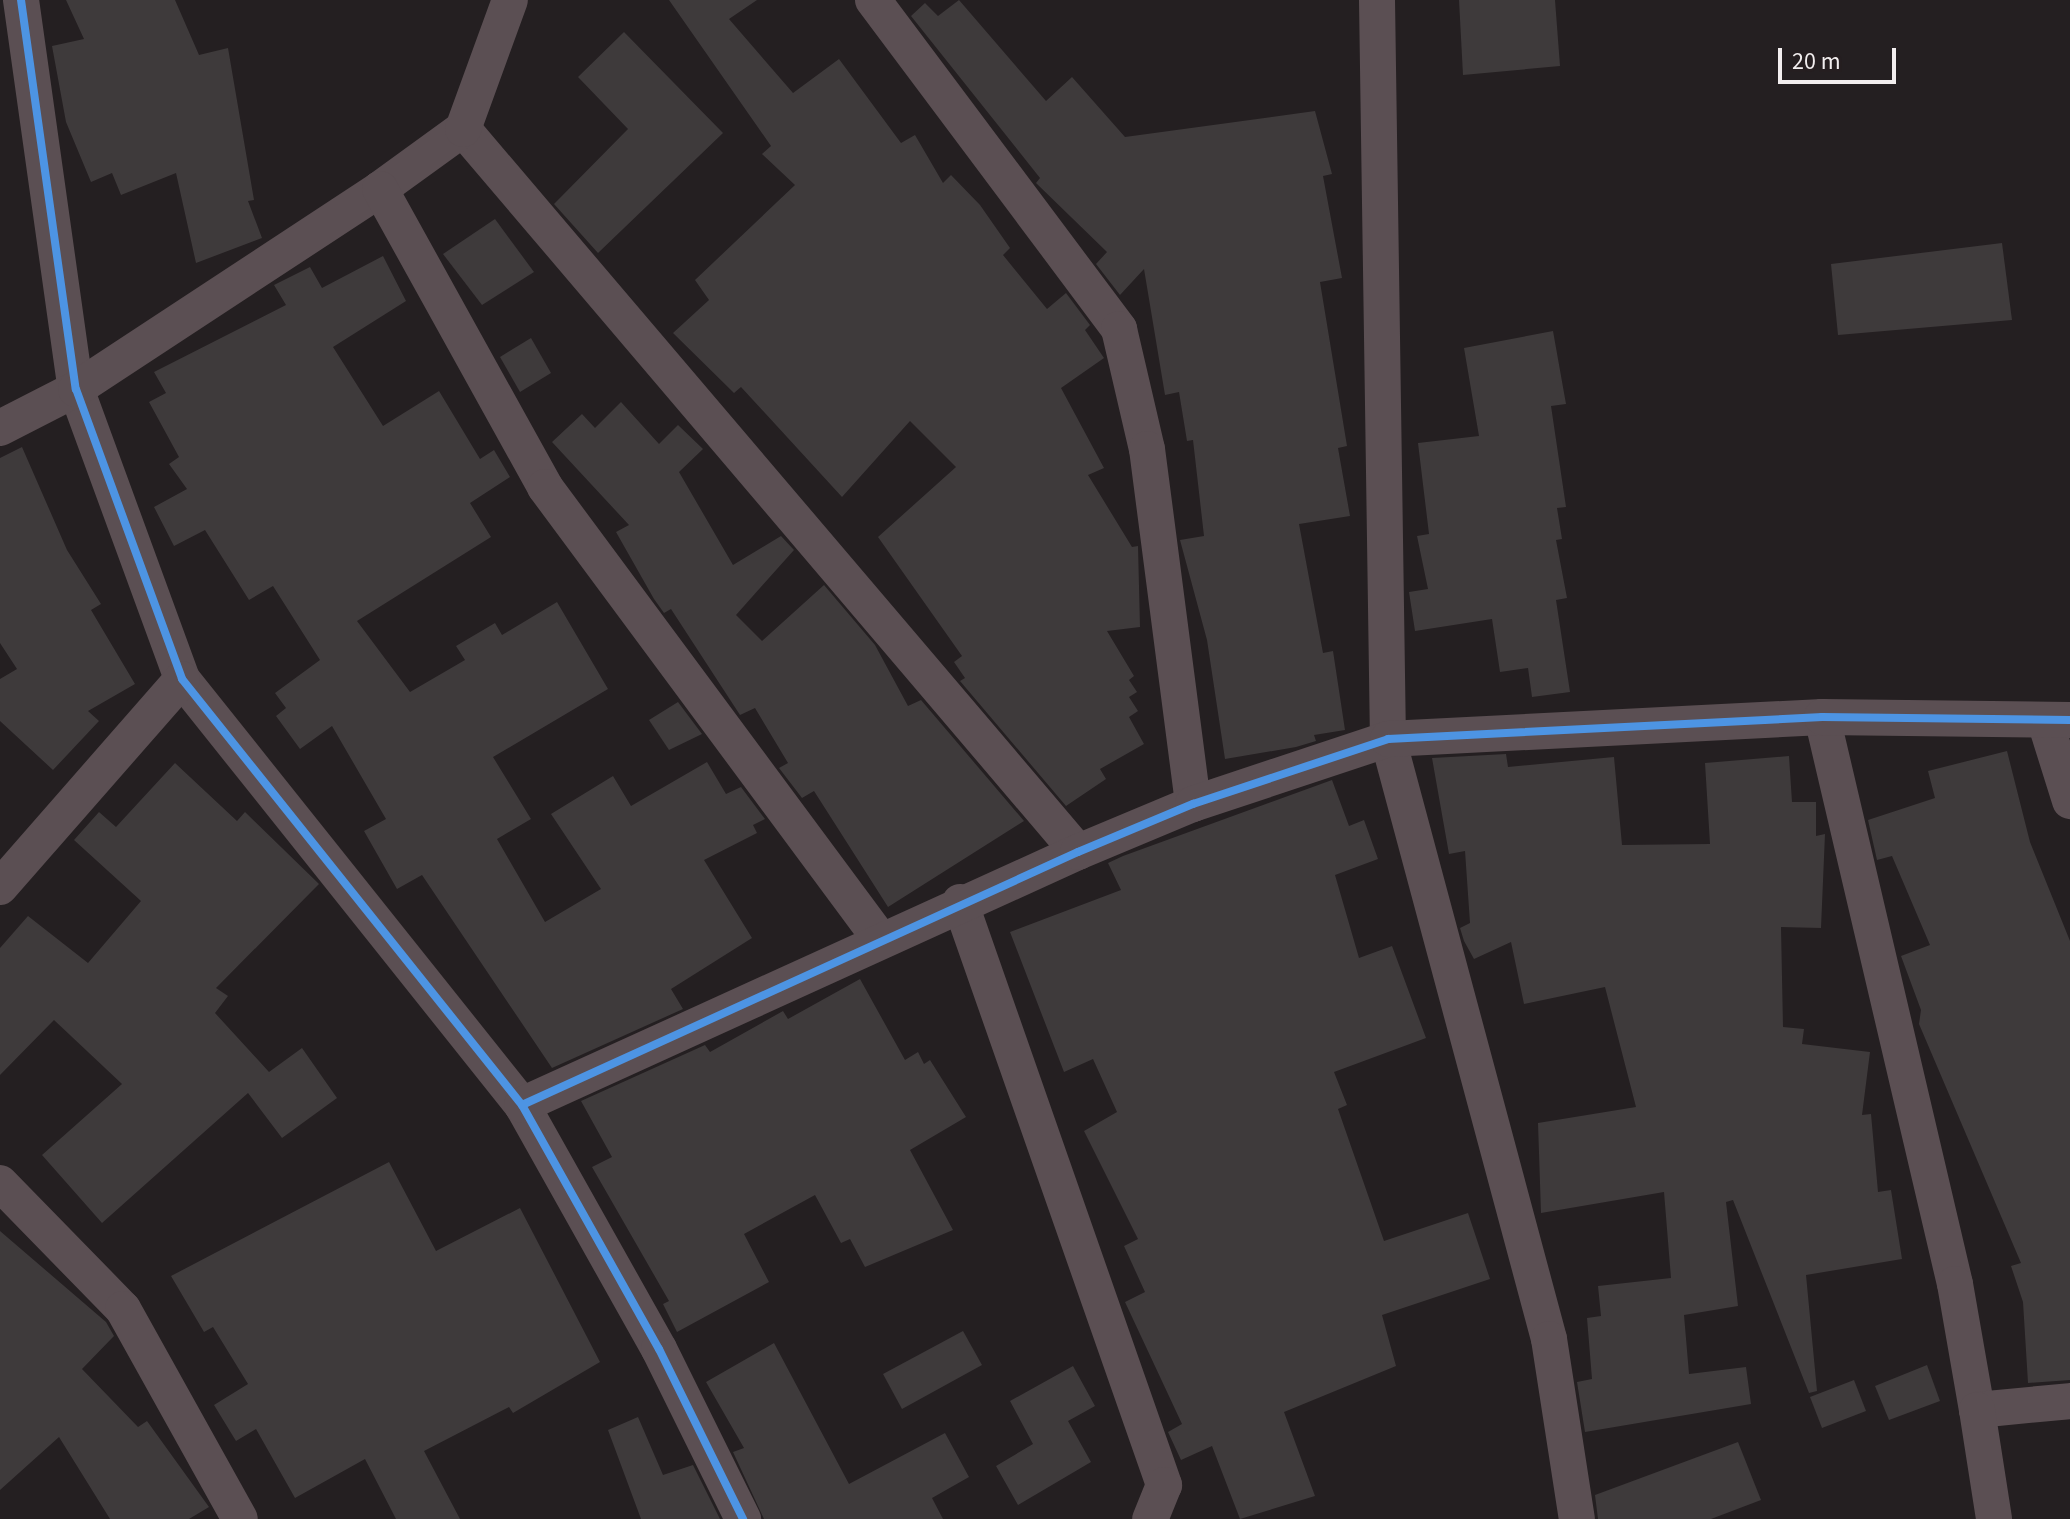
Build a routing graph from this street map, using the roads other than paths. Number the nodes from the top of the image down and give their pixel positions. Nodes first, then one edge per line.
1 (21, 0) edge
2 (510, 0) edge
3 (873, 0) edge
4 (1377, 0) edge
5 (463, 129) junction
6 (380, 189) junction
7 (76, 389) junction
8 (0, 428) edge
9 (182, 679) junction
10 (1822, 717) junction
11 (2058, 721) edge
12 (1388, 739) junction
13 (2070, 801) edge
14 (1193, 804) junction
15 (1078, 852) junction
16 (0, 887) edge
17 (960, 902) junction
18 (880, 939) junction
19 (522, 1105) junction
20 (0, 1183) edge
21 (2070, 1401) edge
22 (1977, 1410) junction
23 (240, 1519) edge
24 (743, 1519) edge
25 (1150, 1519) edge
26 (1577, 1519) edge
27 (1994, 1519) edge

1 - 7 street
2 - 5 street
3 - 14 street
4 - 12 street
5 - 6 street
5 - 15 street
6 - 7 street
6 - 18 street
7 - 8 street
7 - 9 street
9 - 16 street
9 - 19 street
10 - 11 street
10 - 12 street
10 - 22 street
11 - 13 street
12 - 14 street
12 - 26 street
14 - 15 street
15 - 17 street
17 - 18 street
17 - 25 street
18 - 19 street
19 - 24 street
20 - 23 street
21 - 22 street
22 - 27 street

